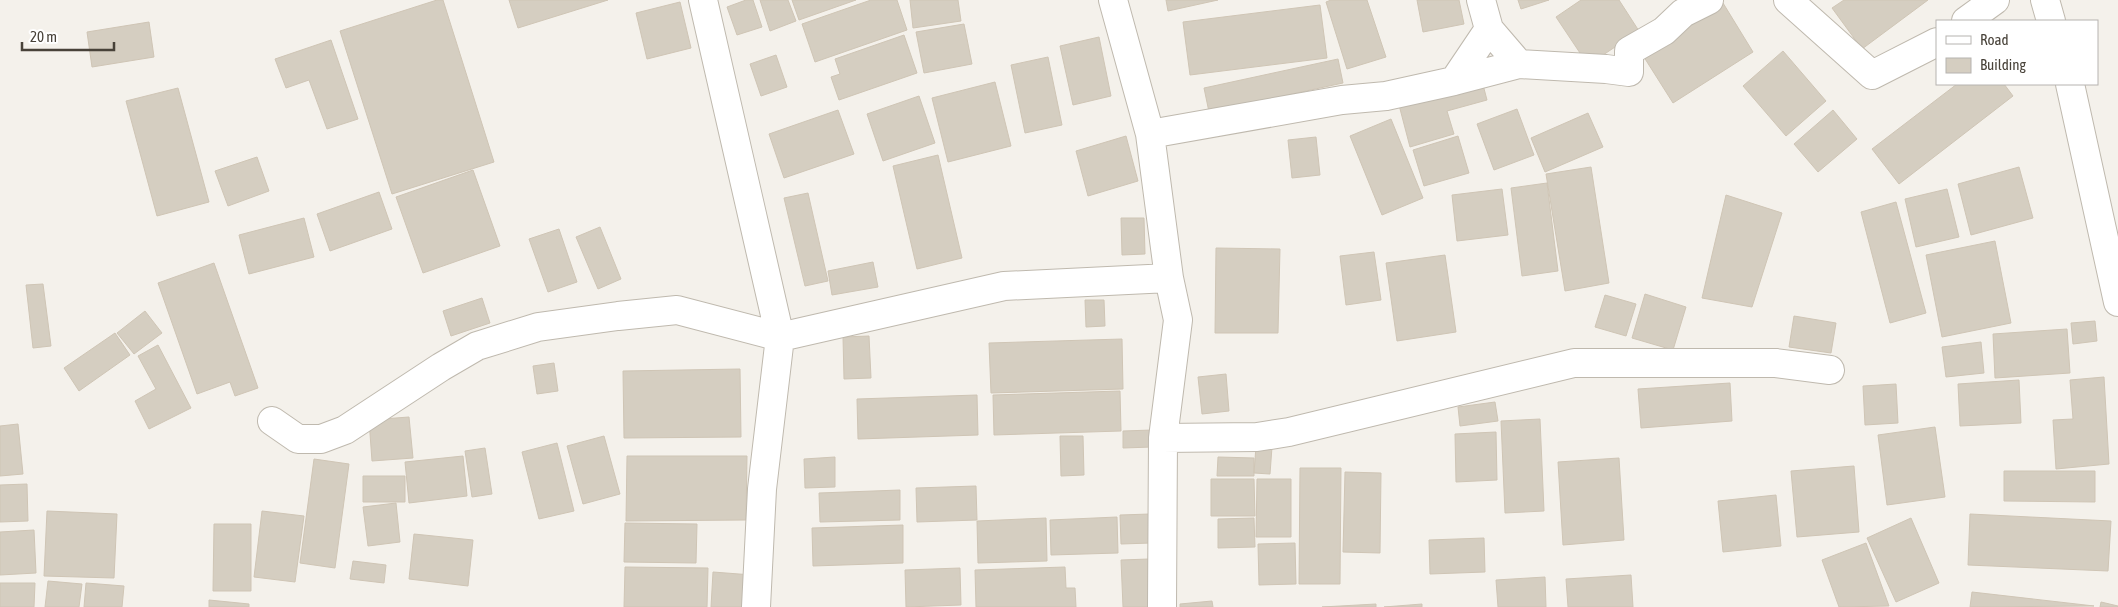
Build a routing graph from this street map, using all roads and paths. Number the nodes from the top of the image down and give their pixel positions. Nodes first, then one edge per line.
1 (704, 0) edge
2 (1113, 0) edge
3 (1480, 0) edge
4 (1710, 0) edge
5 (1788, 0) edge
6 (1995, 0) edge
7 (2045, 0) edge
8 (1967, 20) edge
9 (2051, 20) edge
10 (1489, 29) junction
11 (1936, 43) edge
12 (1519, 64) junction
13 (1454, 80) junction
14 (2070, 85) edge
15 (1150, 134) junction
16 (1169, 278) junction
17 (2118, 302) edge
18 (780, 337) junction
19 (1830, 370) dead end
20 (272, 421) dead end
21 (1163, 438) junction
22 (756, 607) edge
23 (1162, 607) edge

1 - 18 street
2 - 15 street
3 - 10 street
4 - 12 street
5 - 11 street
6 - 8 street
7 - 9 street
10 - 12 street
10 - 13 street
12 - 13 street
13 - 15 street
14 - 17 street
15 - 16 street
16 - 18 street
16 - 21 street
18 - 20 street
18 - 22 street
19 - 21 street
21 - 23 street

